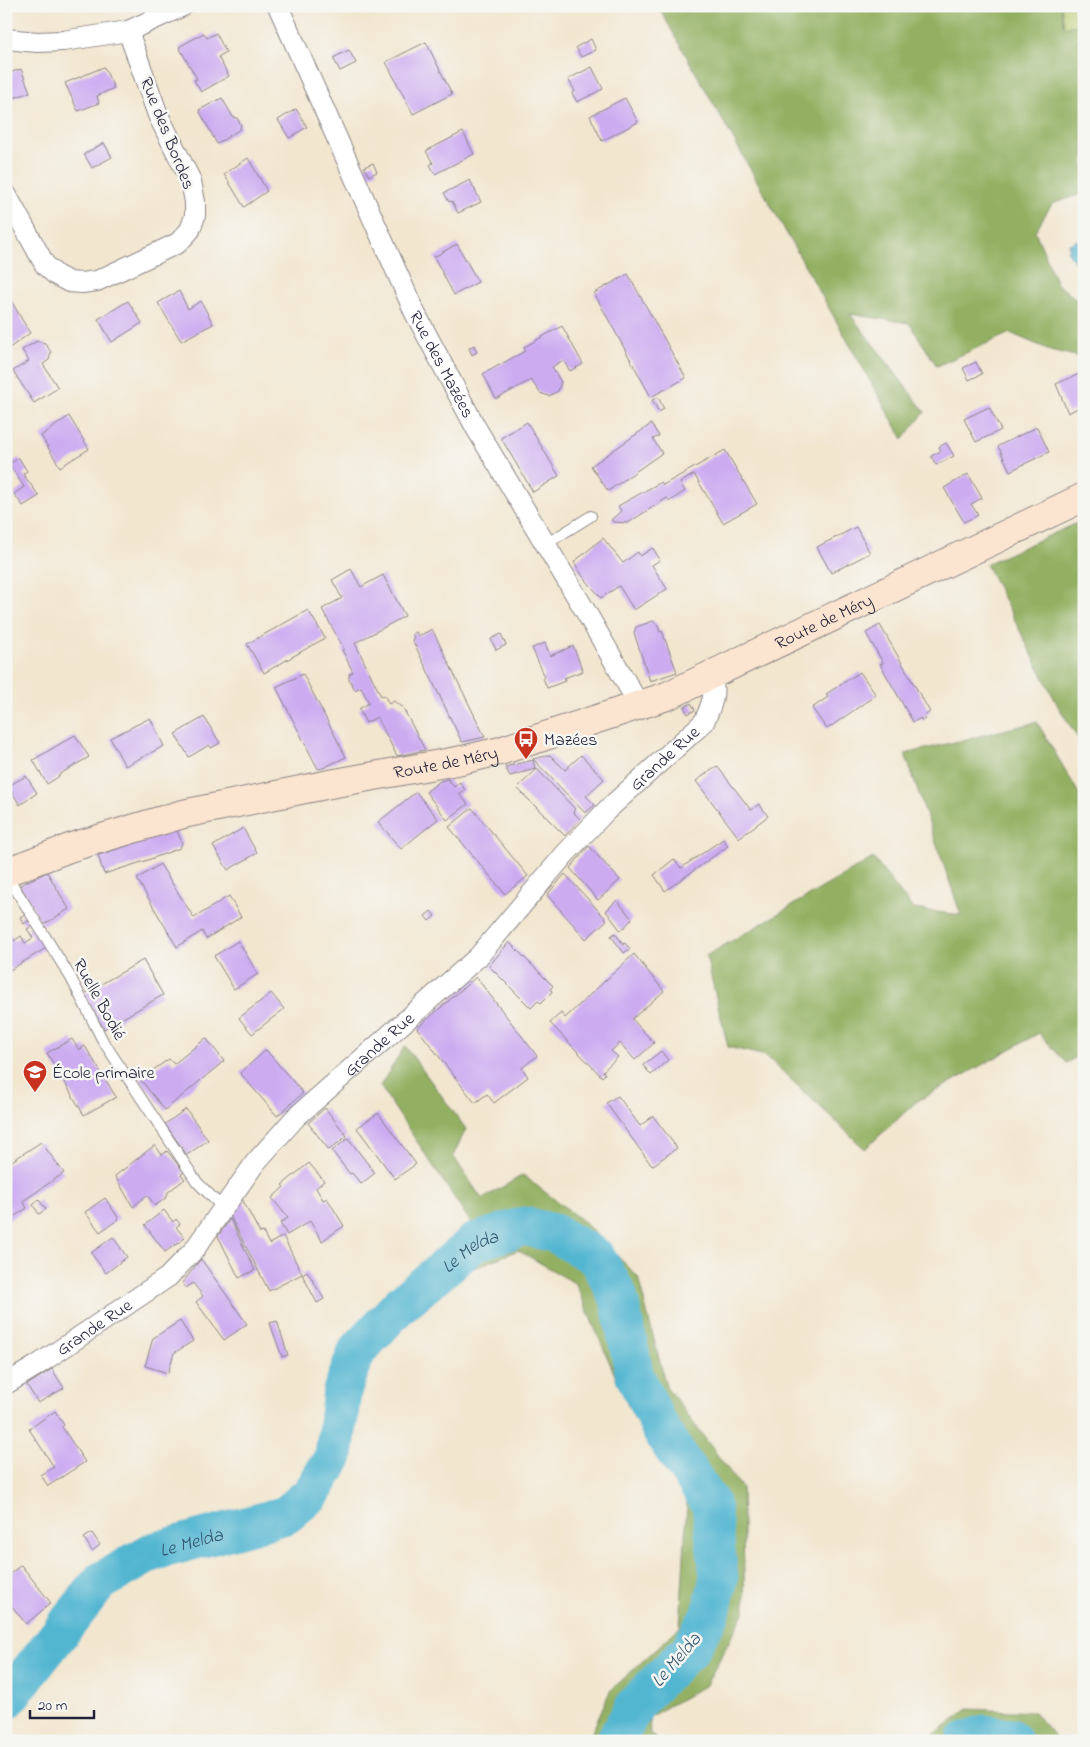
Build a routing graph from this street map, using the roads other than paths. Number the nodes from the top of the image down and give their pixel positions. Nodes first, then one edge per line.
1 (183, 6) edge
2 (278, 6) edge
3 (128, 31) junction
4 (6, 39) edge
5 (6, 194) edge
6 (1084, 497) edge
7 (591, 516) dead end
8 (546, 544) junction
9 (710, 675) junction
10 (638, 705) junction
11 (6, 873) edge
12 (223, 1208) junction
13 (6, 1384) edge

1 - 3 street
2 - 8 street, Rue des Mazées
3 - 4 street
3 - 5 street, Rue des Bordes
6 - 9 main road, Route de Méry
7 - 8 lane
8 - 10 street, Rue des Mazées
9 - 10 main road, Route de Méry
9 - 12 street, Grande Rue
10 - 11 main road, Route de Méry
11 - 12 lane, Ruelle Bodié
12 - 13 street, Grande Rue

